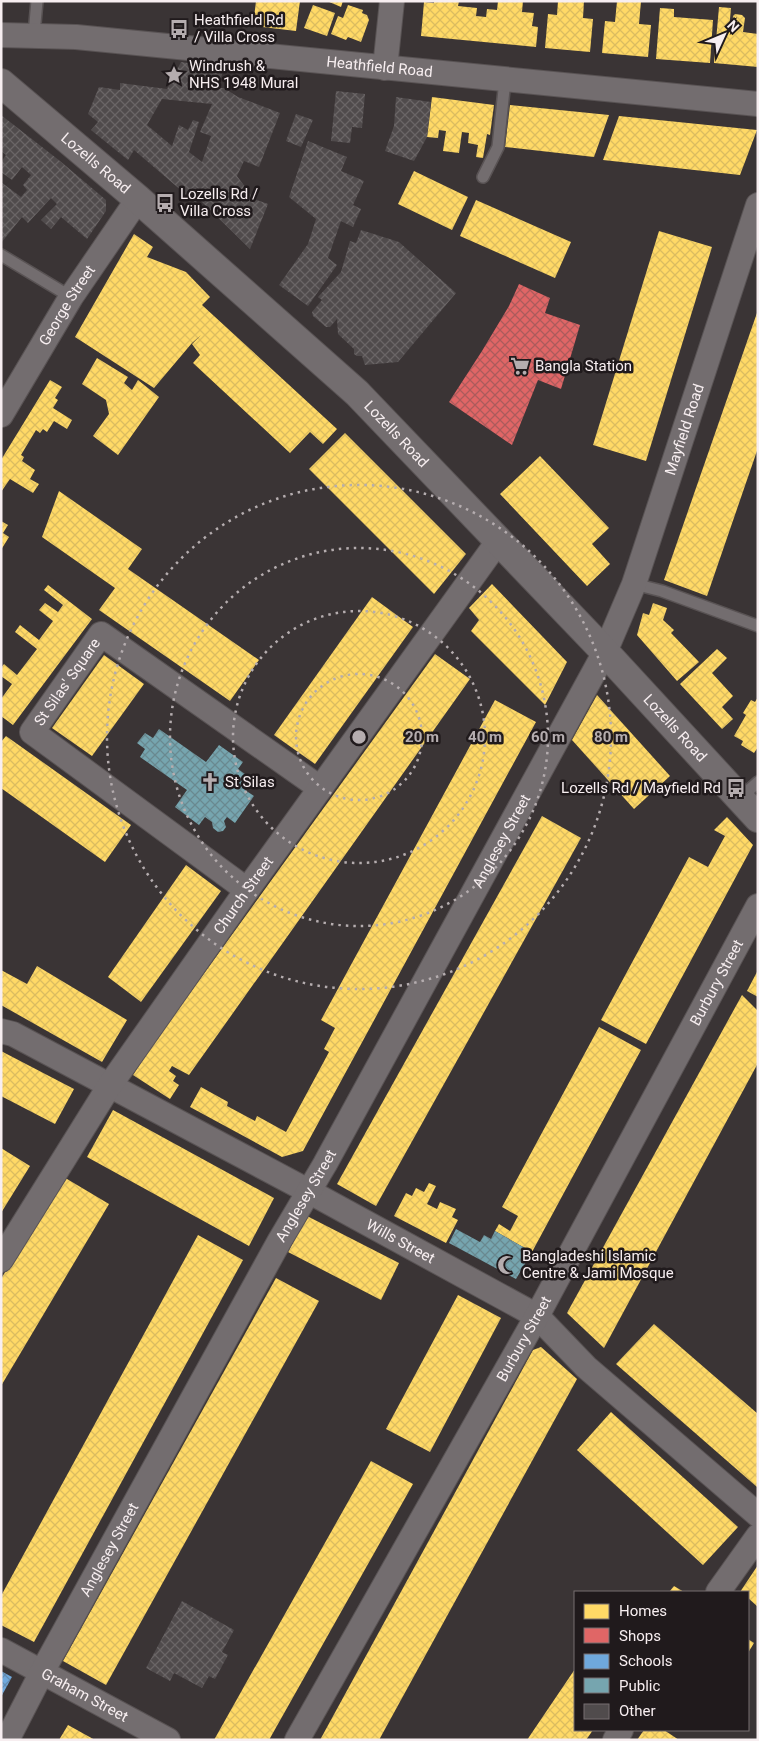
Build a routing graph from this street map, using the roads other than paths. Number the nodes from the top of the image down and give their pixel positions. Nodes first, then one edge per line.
1 (37, 1) edge
2 (392, 1) edge
3 (1, 34) edge
4 (34, 34) junction
5 (385, 68) junction
6 (505, 80) junction
7 (1, 83) edge
8 (758, 104) edge
9 (483, 177) dead end
10 (138, 199) junction
11 (758, 205) edge
12 (1, 255) edge
13 (72, 297) junction
14 (4, 403) edge
15 (499, 540) junction
16 (634, 584) junction
17 (758, 626) edge
18 (605, 652) junction
19 (320, 788) junction
20 (748, 790) edge
21 (758, 818) edge
22 (247, 890) junction
23 (758, 906) edge
24 (1, 1031) edge
25 (110, 1085) junction
26 (310, 1192) junction
27 (1, 1260) edge
28 (537, 1316) junction
29 (758, 1515) edge
30 (758, 1536) edge
31 (719, 1591) edge
32 (1, 1650) edge
33 (42, 1672) junction
34 (7, 1740) edge
35 (168, 1740) edge
36 (297, 1740) edge

1 - 4 lane
2 - 5 street
3 - 4 street, Heathfield Road
4 - 5 street, Heathfield Road
5 - 6 street, Heathfield Road
6 - 8 street, Heathfield Road
6 - 9 lane
7 - 10 main road, Lozells Road
10 - 13 street, George Street
10 - 15 main road, Lozells Road
11 - 16 street, Mayfield Road
12 - 13 lane
13 - 14 street, George Street
15 - 18 main road, Lozells Road
15 - 19 street, Church Street
16 - 17 lane
16 - 18 street, Mayfield Road
18 - 20 main road, Lozells Road
18 - 26 street, Anglesey Street
19 - 22 street, Church Street
19 - 22 street, St Silas' Square
20 - 21 main road, Lozells Road
22 - 25 street, Church Street
23 - 28 street, Burbury Street
24 - 25 street, Wills Street
25 - 26 street, Wills Street
25 - 27 street, Church Street
26 - 28 street, Wills Street
26 - 33 street, Anglesey Street
28 - 29 street, Wills Street
28 - 36 street, Burbury Street
30 - 31 street
32 - 33 street, Graham Street
33 - 34 street, Anglesey Street
33 - 35 street, Graham Street

